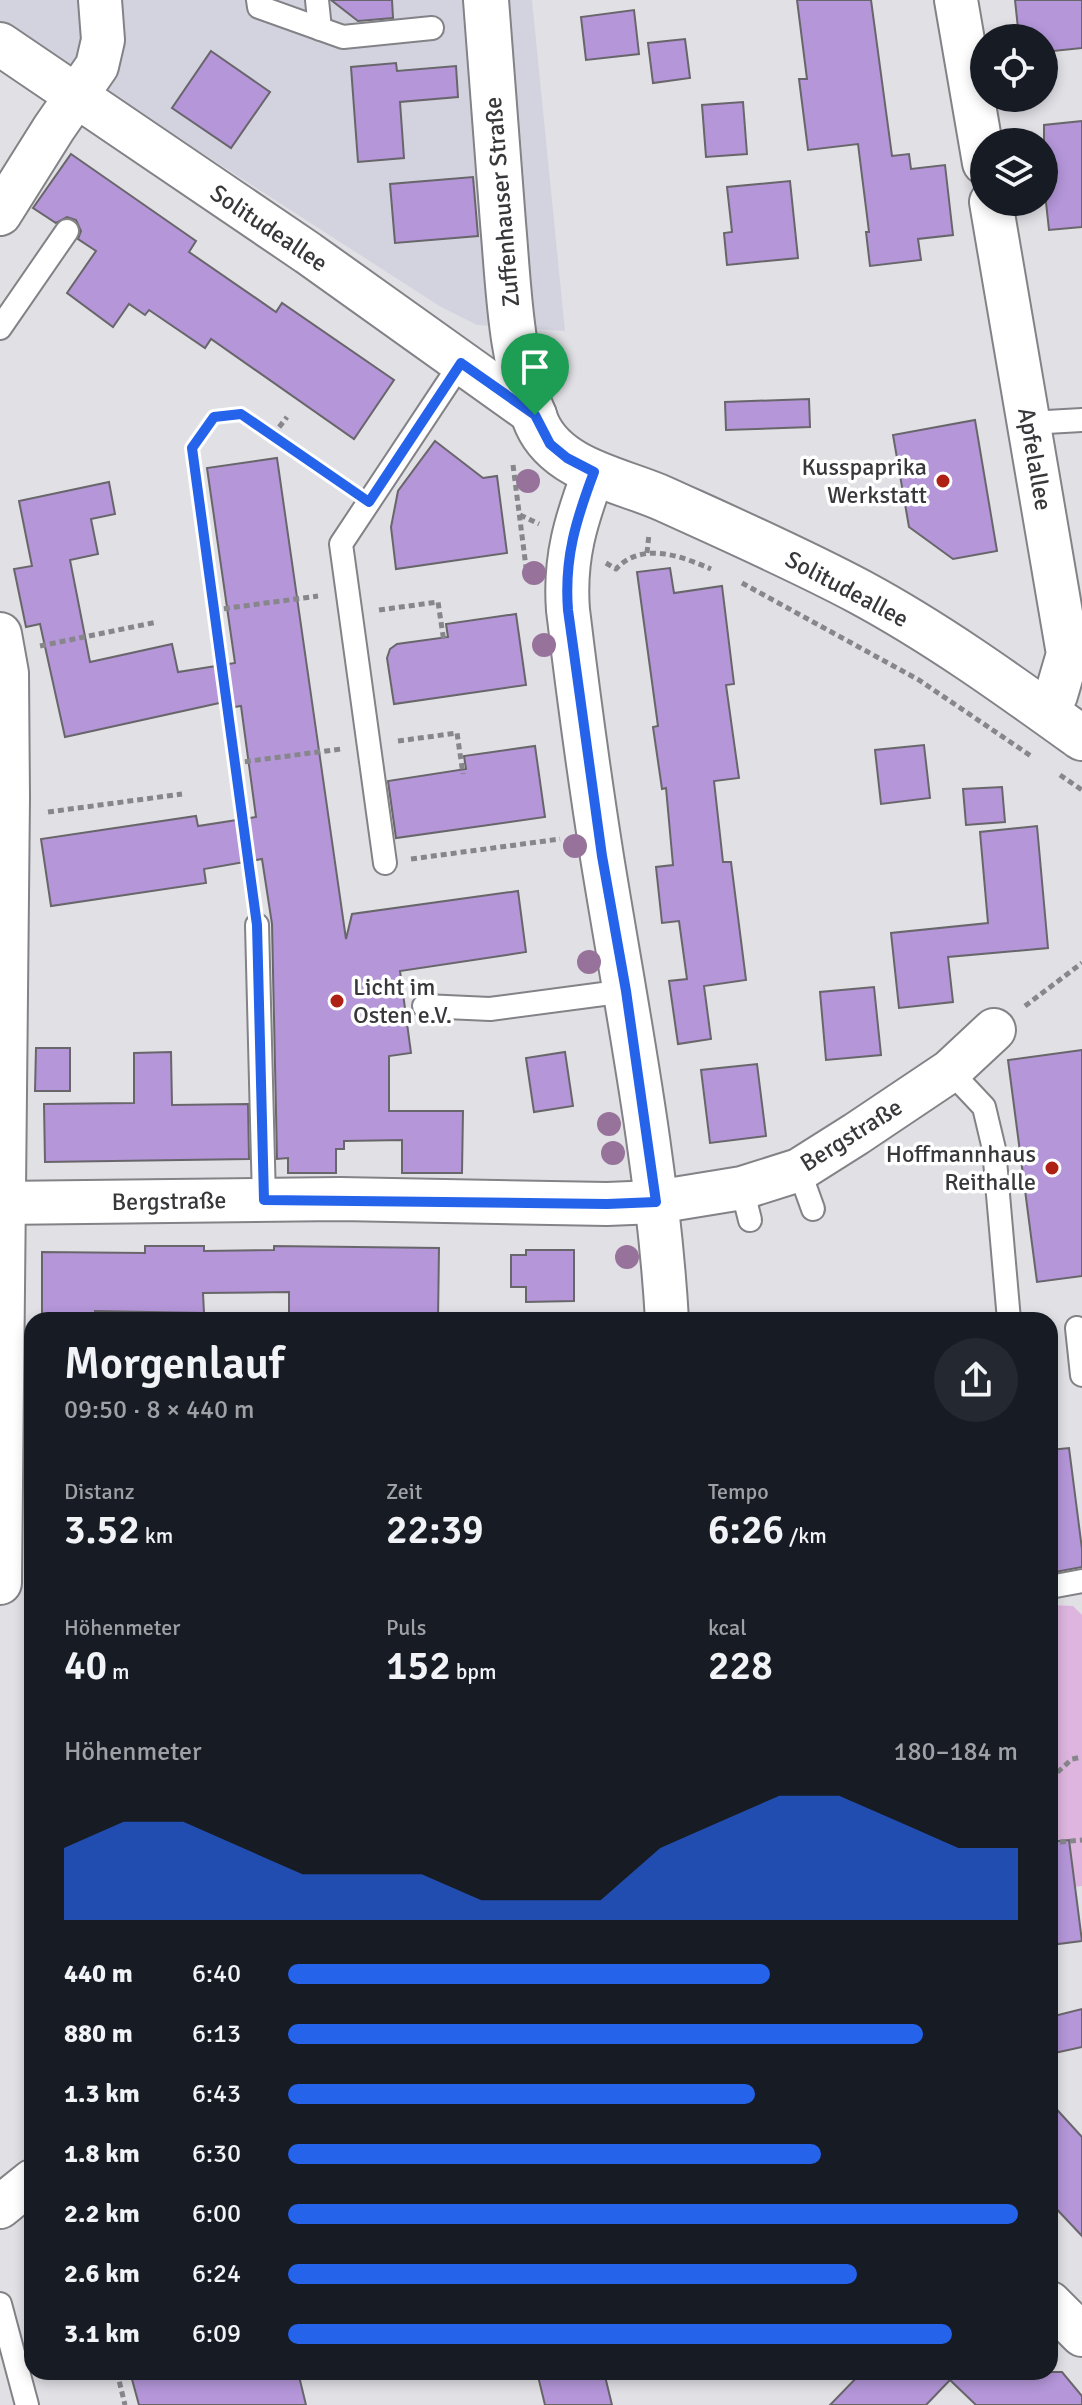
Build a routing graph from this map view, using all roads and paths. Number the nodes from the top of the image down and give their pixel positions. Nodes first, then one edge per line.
1 (100, 0) edge
2 (258, 0) edge
3 (317, 0) edge
4 (486, 0) edge
5 (956, 0) edge
6 (432, 28) dead end
7 (320, 29) junction
8 (0, 44) edge
9 (77, 98) junction
10 (978, 128) edge
11 (0, 214) edge
12 (993, 216) edge
13 (67, 231) dead end
14 (0, 328) edge
15 (461, 363) junction
16 (535, 415) junction
17 (287, 417) dead end
18 (1082, 420) edge
19 (1029, 423) junction
20 (273, 435) junction
21 (513, 459) dead end
22 (594, 472) junction
23 (369, 502) junction
24 (520, 515) dead end
25 (616, 569) dead end
26 (719, 572) dead end
27 (732, 578) dead end
28 (349, 603) junction
29 (214, 610) junction
30 (157, 622) dead end
31 (444, 642) dead end
32 (2, 644) edge
33 (1075, 653) edge
34 (1046, 712) junction
35 (1082, 738) edge
36 (1032, 756) dead end
37 (1057, 773) dead end
38 (1082, 790) edge
39 (182, 794) dead end
40 (7, 818) junction
41 (561, 839) dead end
42 (385, 863) joint
43 (257, 925) joint
44 (1082, 963) edge
45 (626, 991) junction
46 (424, 1006) dead end
47 (994, 1030) joint
48 (950, 1071) junction
49 (799, 1170) junction
50 (264, 1200) junction
51 (2, 1202) edge
52 (656, 1202) junction
53 (813, 1209) dead end
54 (666, 1312) edge
55 (1008, 1312) edge
56 (1077, 1328) dead end
57 (1082, 1375) edge
58 (1082, 1581) edge
59 (0, 1583) edge
60 (1058, 1586) edge
61 (1082, 1757) edge
62 (1058, 1772) edge
63 (1082, 1840) edge
64 (1058, 1842) edge
65 (24, 2188) edge
66 (0, 2207) edge
67 (0, 2304) edge
68 (119, 2380) edge
69 (27, 2405) edge
70 (125, 2405) edge

1 - 9 street
2 - 7 lane
3 - 7 lane
4 - 16 main road, Zuffenhauser Straße
5 - 10 street
6 - 7 lane
8 - 9 street, Solitudeallee
9 - 11 street
9 - 15 street, Solitudeallee
12 - 19 street, Apfelallee
13 - 14 lane
15 - 16 street, Solitudeallee
15 - 23 lane
16 - 22 main road, Zuffenhauser Straße
17 - 20 path
18 - 19 lane
19 - 33 street, Apfelallee
20 - 23 path
20 - 29 path
21 - 24 path
22 - 34 main road, Solitudeallee
22 - 45 street
23 - 28 lane
25 - 26 path
27 - 36 path
28 - 29 path
28 - 31 path
28 - 42 lane
29 - 43 path
30 - 32 path
32 - 40 street
33 - 34 street, Apfelallee
34 - 35 main road, Solitudeallee
37 - 38 path
39 - 40 path
40 - 51 street
41 - 42 path
43 - 50 lane
44 - 47 path
45 - 46 lane
45 - 52 street
47 - 48 street, Bergstraße
48 - 49 street, Bergstraße
48 - 55 lane
49 - 52 street, Bergstraße
49 - 53 lane
50 - 51 street, Bergstraße
50 - 52 street, Bergstraße
51 - 59 street
52 - 54 street
56 - 57 lane
58 - 60 lane
61 - 62 path
63 - 64 path
65 - 66 street
67 - 69 lane
68 - 70 path

